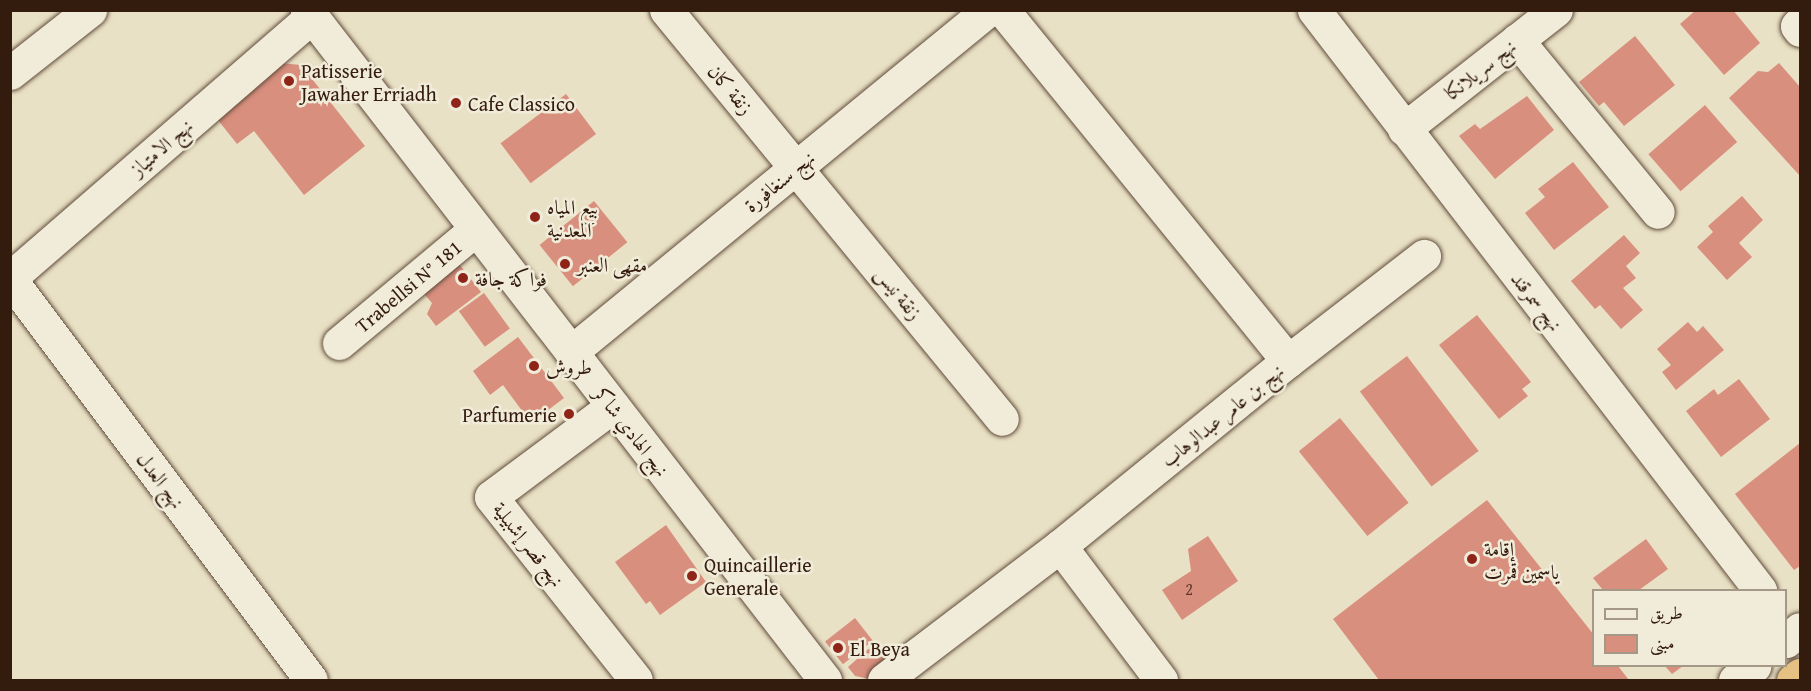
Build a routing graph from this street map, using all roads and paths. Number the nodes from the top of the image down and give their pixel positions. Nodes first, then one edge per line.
1 (90, 10) edge
2 (666, 10) edge
3 (988, 10) edge
4 (1003, 10) edge
5 (1314, 10) edge
6 (1556, 10) edge
7 (310, 14) edge
8 (1800, 24) edge
9 (1800, 30) edge
10 (1517, 40) junction
11 (10, 73) edge
12 (1404, 129) junction
13 (796, 167) junction
14 (1658, 212) dead end
15 (476, 229) junction
16 (1424, 256) dead end
17 (10, 278) edge
18 (339, 343) dead end
19 (571, 352) junction
20 (1288, 361) junction
21 (612, 406) junction
22 (1002, 419) dead end
23 (1060, 546) junction
24 (1758, 589) edge
25 (1753, 667) edge
26 (1800, 675) edge
27 (309, 680) edge
28 (636, 681) edge
29 (825, 681) edge
30 (884, 681) edge
31 (1161, 681) edge
32 (1735, 681) edge
33 (1793, 681) edge

1 - 11 street
2 - 13 street, زنقة كان
3 - 13 street, نهج سنغافورة
4 - 20 street, نهج بن عامر عبدالوهاب
5 - 12 street, نهج سمرقند
6 - 10 street, نهج سريلانكا
7 - 15 street, نهج الهادي شاكر
7 - 17 street, نهج الامتياز
8 - 9 street
10 - 12 street, نهج سريلانكا
10 - 14 street
12 - 24 street, نهج سمرقند
13 - 19 street, نهج سنغافورة
13 - 22 street, زنقة نيس
15 - 18 street, Trabellsi N° 181
15 - 19 street, نهج الهادي شاكر
16 - 20 street
17 - 27 street, نهج العدل
19 - 21 street, نهج الهادي شاكر
20 - 23 street, نهج بن عامر عبدالوهاب
21 - 28 street, نهج قصر إشبيلية
21 - 29 street, نهج الهادي شاكر
23 - 30 street, نهج بن عامر عبدالوهاب
23 - 31 street
25 - 32 street
26 - 33 highway

